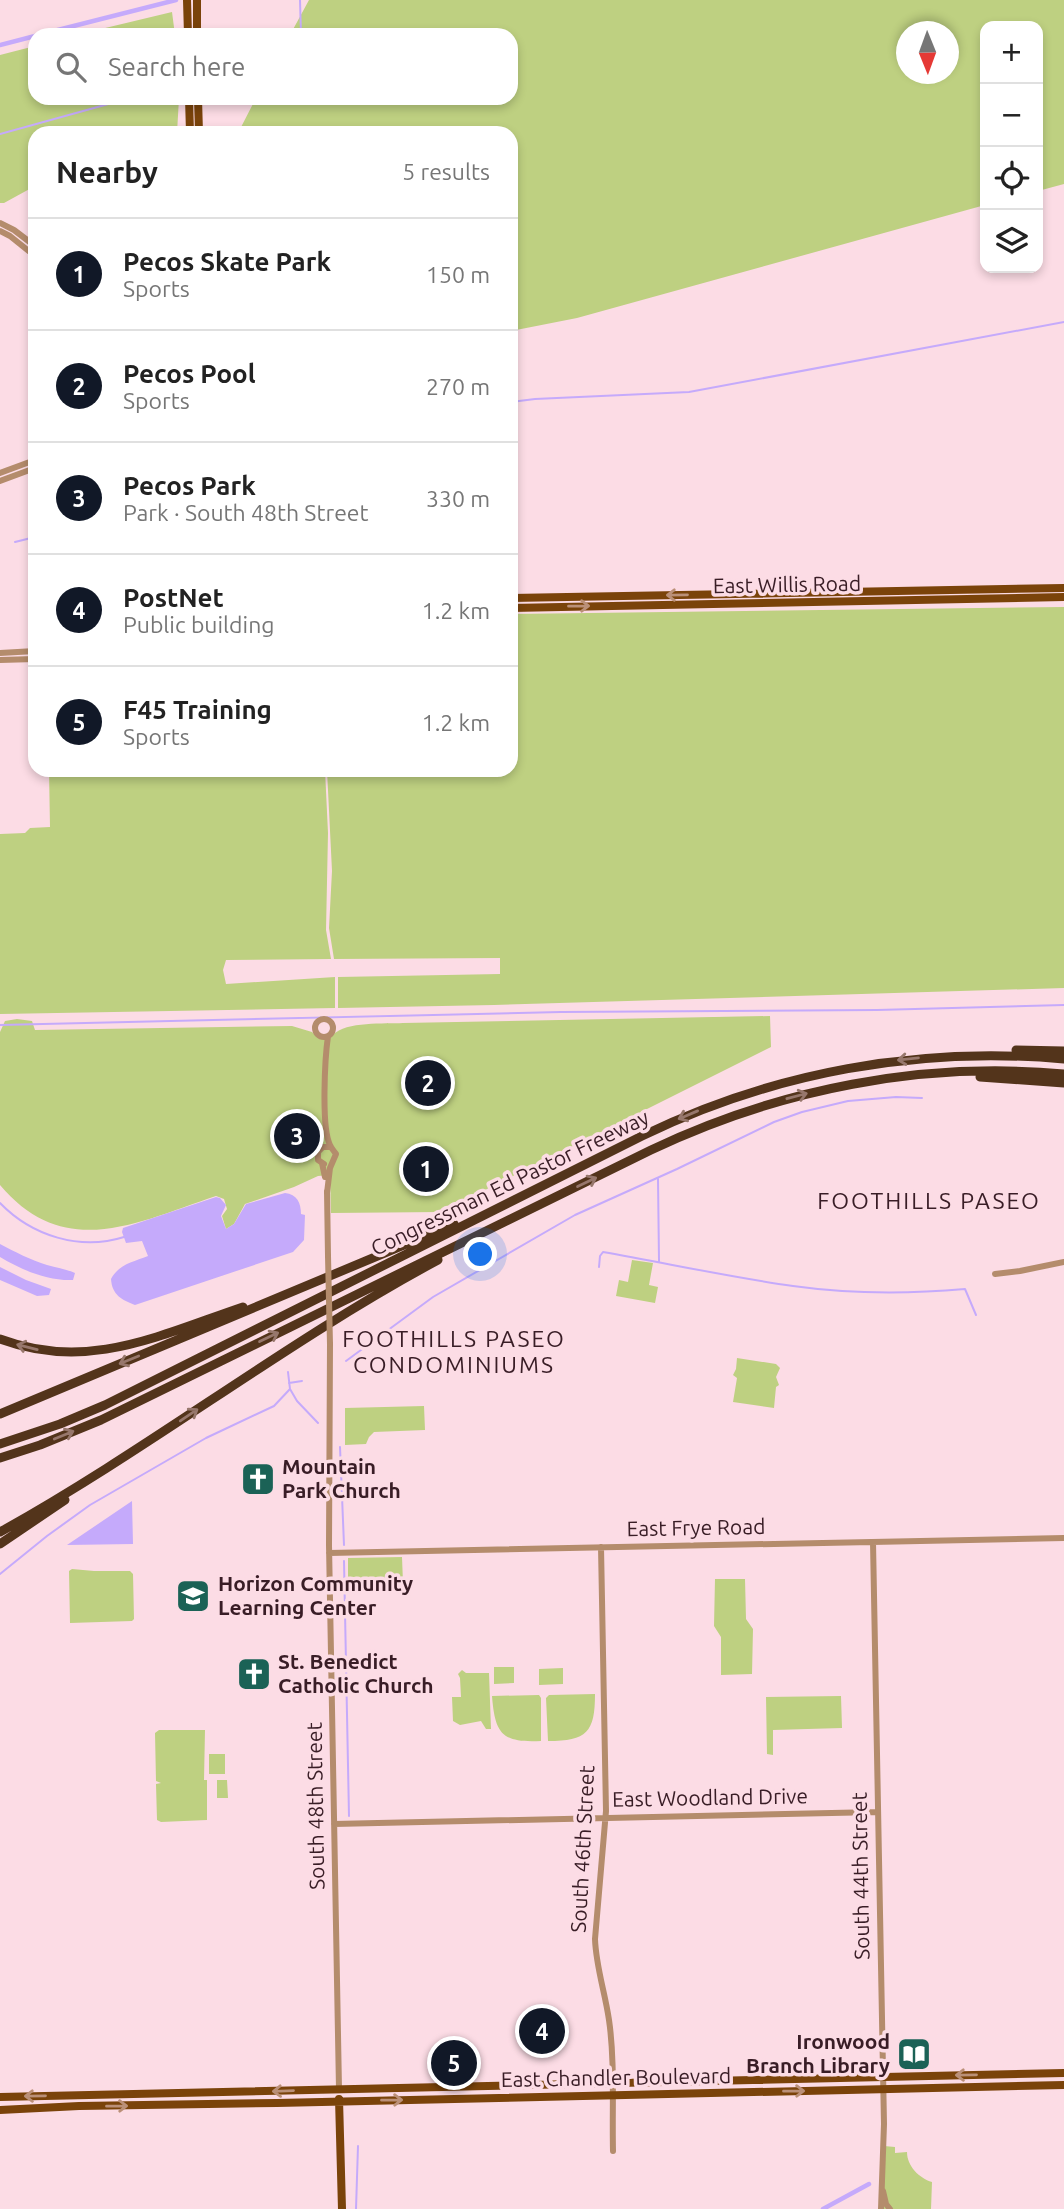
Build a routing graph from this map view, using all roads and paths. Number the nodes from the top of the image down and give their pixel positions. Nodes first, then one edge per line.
1 (187, 0) edge
2 (197, 0) edge
3 (188, 28) edge
4 (197, 28) edge
5 (189, 105) edge
6 (198, 105) edge
7 (190, 126) edge
8 (199, 126) edge
9 (0, 223) edge
10 (0, 231) edge
11 (28, 241) edge
12 (28, 250) edge
13 (28, 463) edge
14 (28, 471) edge
15 (0, 473) edge
16 (0, 481) edge
17 (1064, 588) edge
18 (1064, 597) edge
19 (518, 598) edge
20 (782, 598) junction
21 (518, 608) edge
22 (28, 651) edge
23 (0, 653) edge
24 (28, 659) edge
25 (0, 660) edge
26 (324, 1037) dead end
27 (1064, 1051) edge
28 (976, 1055) junction
29 (1064, 1059) edge
30 (1064, 1074) edge
31 (916, 1075) junction
32 (1064, 1083) edge
33 (326, 1124) junction
34 (330, 1147) junction
35 (321, 1148) junction
36 (323, 1163) junction
37 (331, 1163) junction
38 (327, 1193) junction
39 (517, 1198) junction
40 (526, 1213) junction
41 (1064, 1262) edge
42 (995, 1274) dead end
43 (305, 1286) junction
44 (0, 1339) edge
45 (0, 1414) edge
46 (0, 1444) edge
47 (132, 1452) junction
48 (0, 1458) edge
49 (0, 1532) edge
50 (1064, 1538) edge
51 (873, 1542) junction
52 (0, 1544) edge
53 (601, 1547) junction
54 (329, 1553) junction
55 (878, 1812) junction
56 (606, 1818) junction
57 (334, 1824) junction
58 (1064, 2073) edge
59 (1007, 2074) junction
60 (883, 2077) junction
61 (611, 2084) junction
62 (1064, 2085) edge
63 (1003, 2086) junction
64 (338, 2089) junction
65 (883, 2089) junction
66 (612, 2095) junction
67 (0, 2097) edge
68 (339, 2102) junction
69 (0, 2110) edge
70 (613, 2151) dead end
71 (882, 2186) junction
72 (342, 2209) edge
73 (881, 2209) edge
74 (890, 2209) edge

1 - 3 main road
2 - 4 main road
5 - 7 main road
6 - 8 main road
9 - 11 street
10 - 12 street
13 - 15 street
14 - 16 street
17 - 20 main road, East Willis Road
18 - 20 main road, East Willis Road
20 -> 19 main road, East Willis Road
21 -> 20 main road, East Willis Road
22 - 23 street
24 - 25 street
26 - 33 street
27 - 28 highway
28 - 29 highway, Congressman Ed Pastor Freeway
28 -> 39 highway, Congressman Ed Pastor Freeway
30 - 31 highway, Congressman Ed Pastor Freeway
31 - 32 highway
40 -> 31 highway, Congressman Ed Pastor Freeway
33 - 34 street
33 - 35 street
34 - 35 street
34 - 37 street
35 - 36 street
36 - 37 street
36 - 38 street, South 48th Street
37 - 38 street, South 48th Street
38 - 54 street, South 48th Street, bridge
39 - 43 highway
39 - 46 highway, Congressman Ed Pastor Freeway
47 -> 40 highway
48 -> 40 highway, Congressman Ed Pastor Freeway
41 - 42 street
43 -> 44 highway
43 -> 45 highway
47 - 49 highway
47 - 52 highway
50 - 51 street, East Frye Road
51 - 53 street, East Frye Road
51 - 55 street, South 44th Street
53 - 54 street, East Frye Road
53 - 56 street, South 46th Street
54 - 57 street, South 48th Street
55 - 56 street, East Woodland Drive
55 - 60 street, South 44th Street
56 - 57 street, East Woodland Drive
56 - 61 street, South 46th Street
57 - 64 street, South 48th Street
58 - 59 main road, East Chandler Boulevard
59 -> 60 main road, East Chandler Boulevard
59 - 63 main road
60 - 61 main road, East Chandler Boulevard
60 - 65 street, South 44th Street
61 - 64 main road, East Chandler Boulevard
61 - 66 street, South 46th Street
62 - 63 main road, East Chandler Boulevard
63 - 65 main road, East Chandler Boulevard
64 -> 67 main road, East Chandler Boulevard
64 - 68 main road, South 48th Street
66 -> 65 main road, East Chandler Boulevard
65 - 71 street, South 44th Street
68 -> 66 main road, East Chandler Boulevard
66 - 70 street, South 46th Street
69 -> 68 main road, East Chandler Boulevard
68 - 72 main road, South 48th Street
71 - 73 street, South 44th Street
71 - 74 street

